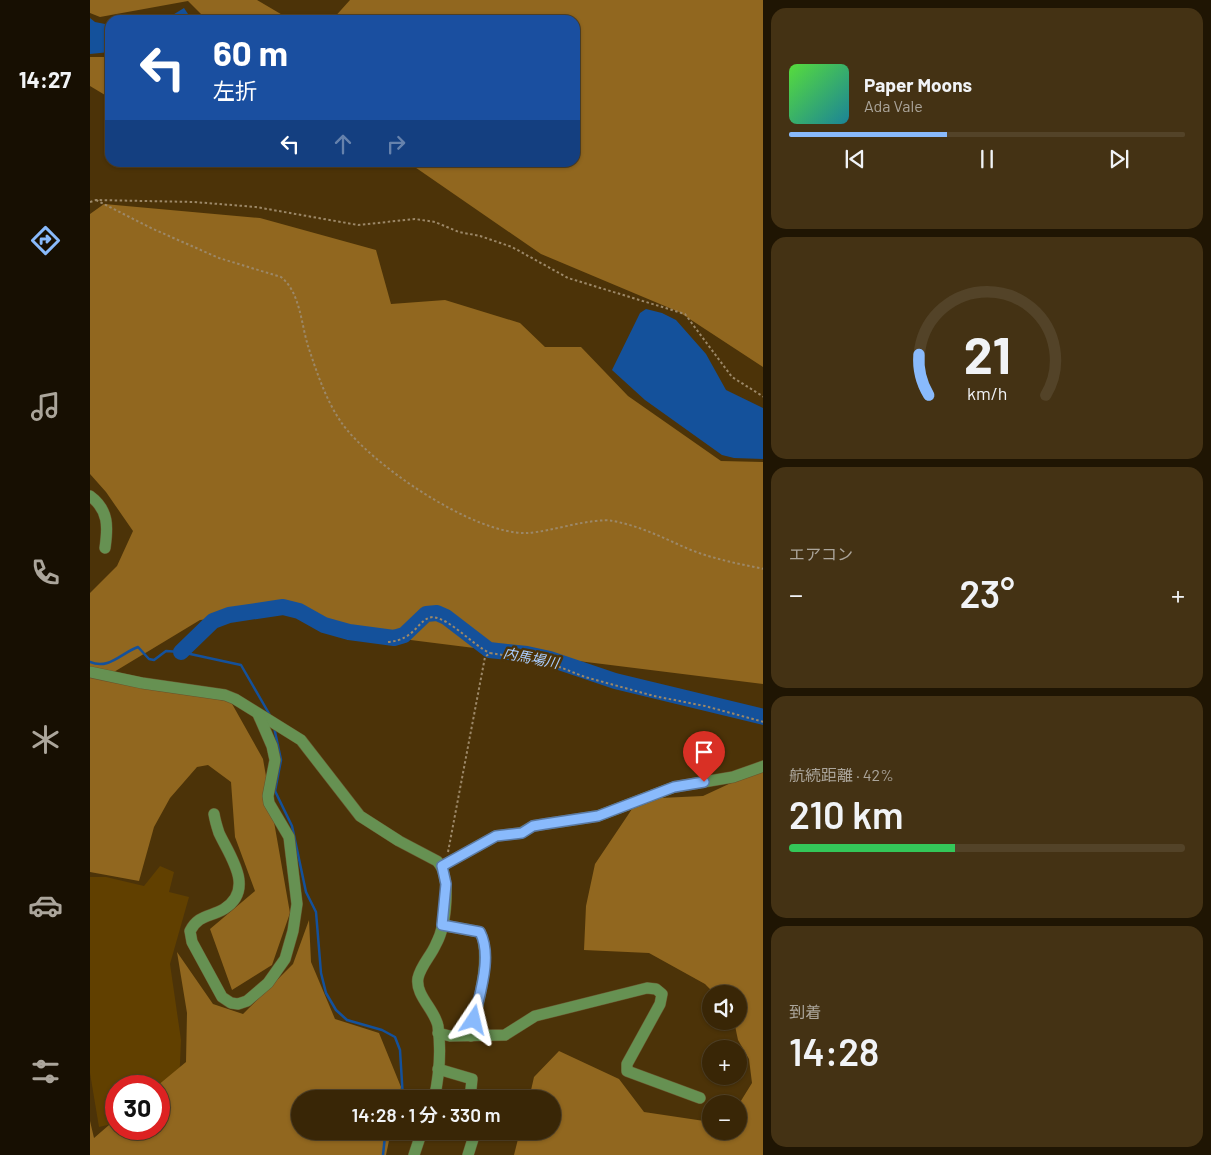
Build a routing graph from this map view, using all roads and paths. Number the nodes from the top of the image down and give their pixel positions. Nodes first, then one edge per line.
1 (96, 200) junction
2 (90, 202) edge
3 (763, 396) edge
4 (90, 496) edge
5 (105, 548) dead end
6 (763, 569) edge
7 (388, 642) dead end
8 (490, 653) junction
9 (90, 672) edge
10 (262, 716) junction
11 (763, 722) edge
12 (763, 766) edge
13 (214, 814) dead end
14 (444, 865) junction
15 (442, 925) junction
16 (438, 1033) junction
17 (471, 1036) junction
18 (438, 1069) junction
19 (435, 1090) edge
20 (471, 1090) edge
21 (700, 1098) dead end
22 (419, 1140) edge
23 (473, 1140) edge
24 (414, 1155) edge
25 (468, 1155) edge

1 - 2 path
1 - 3 path
1 - 6 path
4 - 5 street
7 - 8 path
8 - 11 path
8 - 14 path
9 - 10 street
10 - 13 street
10 - 14 street
12 - 14 street
14 - 15 street
15 - 16 street
15 - 17 street
16 - 17 street
16 - 18 street
17 - 21 street
18 - 19 street
18 - 20 street
22 - 24 street
23 - 25 street

